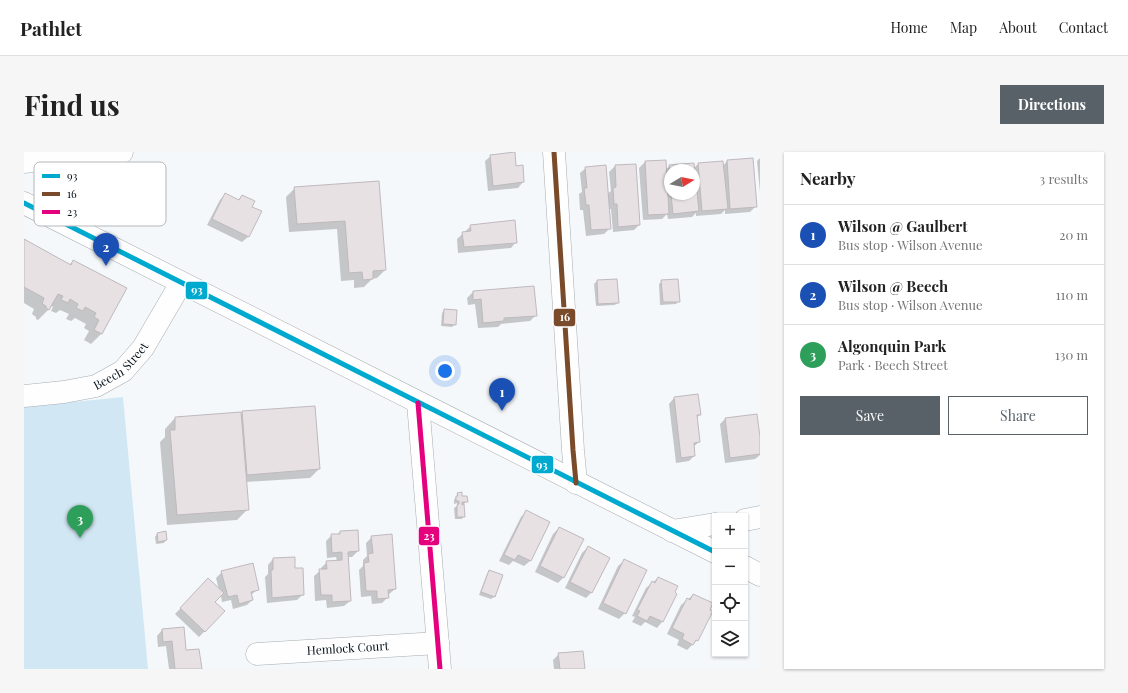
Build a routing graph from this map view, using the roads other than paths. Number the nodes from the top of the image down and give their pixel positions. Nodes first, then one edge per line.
1 (122, 152) edge
2 (554, 152) edge
3 (24, 162) edge
4 (24, 203) edge
5 (34, 208) edge
6 (69, 226) edge
7 (181, 283) junction
8 (24, 396) edge
9 (418, 403) junction
10 (576, 483) junction
11 (760, 517) edge
12 (748, 519) edge
13 (712, 524) edge
14 (672, 531) junction
15 (712, 551) edge
16 (748, 569) edge
17 (760, 575) edge
18 (438, 644) junction
19 (257, 654) dead end
20 (440, 669) edge

1 - 3 street
2 - 10 street
4 - 5 street
6 - 7 street
7 - 8 street, Beech Street
7 - 9 street
9 - 10 street
9 - 18 street
10 - 14 street
11 - 12 street
13 - 14 street
14 - 15 street
16 - 17 street
18 - 19 street, Hemlock Court
18 - 20 street

